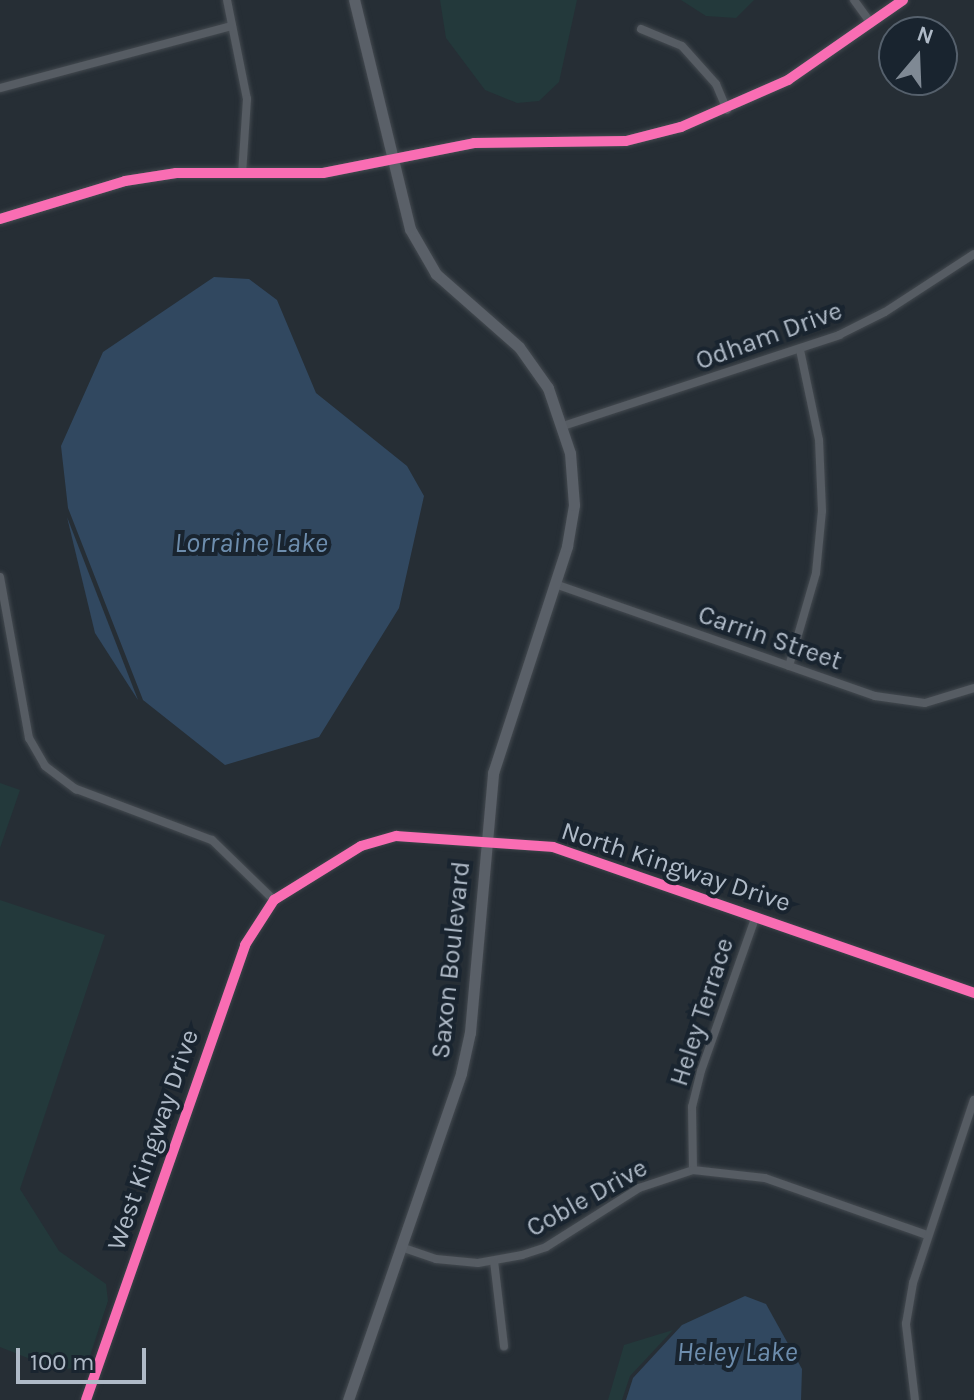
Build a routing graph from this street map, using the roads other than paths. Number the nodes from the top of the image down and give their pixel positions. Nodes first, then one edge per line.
1 (227, 0) edge
2 (354, 0) edge
3 (854, 0) edge
4 (903, 0) edge
5 (871, 23) junction
6 (232, 26) junction
7 (641, 29) dead end
8 (0, 88) edge
9 (727, 110) junction
10 (390, 160) junction
11 (242, 174) junction
12 (0, 219) edge
13 (974, 254) edge
14 (800, 350) junction
15 (563, 426) junction
16 (0, 577) edge
17 (555, 584) junction
18 (3, 609) edge
19 (789, 666) junction
20 (974, 688) edge
21 (486, 842) junction
22 (274, 900) junction
23 (756, 916) junction
24 (974, 993) edge
25 (974, 1100) edge
26 (693, 1170) junction
27 (927, 1235) junction
28 (401, 1247) junction
29 (494, 1261) junction
30 (504, 1346) dead end
31 (87, 1400) edge
32 (348, 1400) edge
33 (915, 1400) edge

1 - 6 street
2 - 10 main road, Saxon Boulevard
3 - 5 street
4 - 5 street
5 - 9 street
6 - 8 street
6 - 11 street
7 - 9 street
9 - 10 street
10 - 11 street
10 - 15 main road, Saxon Boulevard
11 - 12 street
13 - 14 street, Odham Drive
14 - 15 street, Odham Drive
14 - 19 street
15 - 17 main road, Saxon Boulevard
16 - 18 street
17 - 19 street, Carrin Street
17 - 21 main road, Saxon Boulevard
18 - 22 street
19 - 20 street, Carrin Street
21 - 22 street, North Kingway Drive
21 - 23 street, North Kingway Drive
21 - 28 main road, Saxon Boulevard
22 - 31 street, West Kingway Drive
23 - 24 street, North Kingway Drive
23 - 26 street, Heley Terrace
25 - 27 street
26 - 27 street, Coble Drive
26 - 29 street, Coble Drive
27 - 33 street
28 - 29 street, Coble Drive
28 - 32 main road, Saxon Boulevard
29 - 30 street

